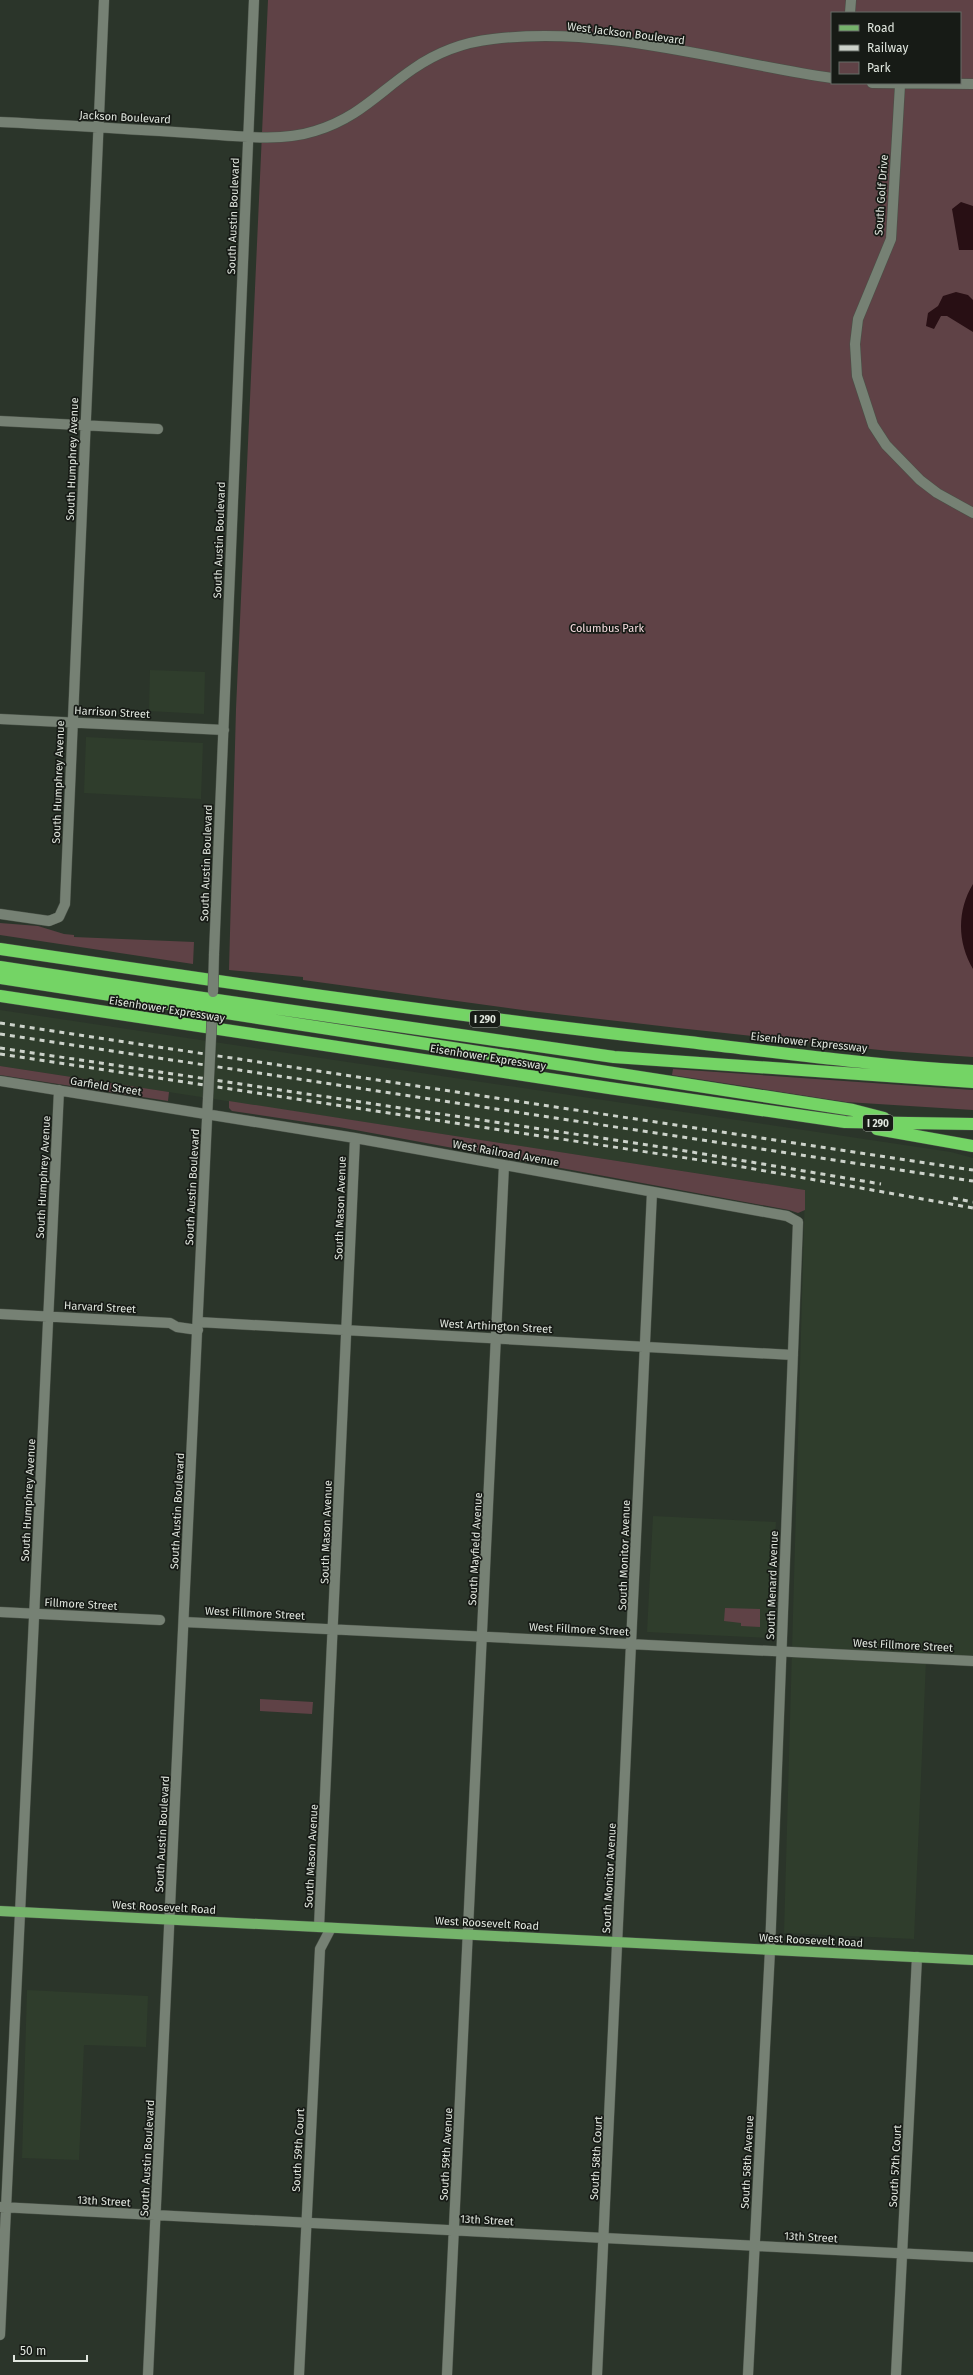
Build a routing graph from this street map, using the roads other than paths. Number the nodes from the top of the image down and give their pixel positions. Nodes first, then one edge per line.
1 (104, 0) edge
2 (254, 0) edge
3 (851, 0) edge
4 (850, 12) edge
5 (831, 78) edge
6 (886, 84) edge
7 (973, 84) edge
8 (900, 85) junction
9 (0, 122) edge
10 (99, 127) junction
11 (248, 136) junction
12 (0, 421) edge
13 (86, 425) junction
14 (158, 429) dead end
15 (973, 513) edge
16 (0, 719) edge
17 (73, 722) junction
18 (224, 730) junction
19 (0, 914) edge
20 (0, 948) edge
21 (0, 967) edge
22 (0, 978) edge
23 (0, 996) edge
24 (212, 1005) junction
25 (973, 1071) edge
26 (0, 1080) edge
27 (973, 1082) edge
28 (59, 1090) junction
29 (208, 1114) junction
30 (845, 1122) junction
31 (912, 1124) junction
32 (973, 1124) edge
33 (355, 1138) junction
34 (973, 1146) edge
35 (504, 1165) junction
36 (652, 1192) junction
37 (798, 1222) joint
38 (0, 1314) edge
39 (49, 1317) junction
40 (198, 1326) junction
41 (346, 1330) junction
42 (496, 1338) junction
43 (645, 1346) junction
44 (793, 1354) junction
45 (0, 1612) edge
46 (35, 1613) junction
47 (160, 1620) dead end
48 (184, 1622) junction
49 (333, 1629) junction
50 (483, 1636) junction
51 (632, 1644) junction
52 (781, 1651) junction
53 (973, 1661) edge
54 (0, 1911) edge
55 (21, 1912) junction
56 (171, 1919) junction
57 (319, 1927) junction
58 (331, 1928) junction
59 (469, 1935) junction
60 (618, 1942) junction
61 (770, 1950) junction
62 (917, 1957) junction
63 (973, 1960) edge
64 (3, 2207) edge
65 (156, 2215) junction
66 (307, 2223) junction
67 (455, 2230) junction
68 (604, 2238) junction
69 (755, 2246) junction
70 (902, 2253) junction
71 (973, 2257) edge
72 (0, 2335) edge
73 (148, 2375) edge
74 (299, 2375) edge
75 (447, 2375) edge
76 (597, 2375) edge
77 (748, 2375) edge
78 (896, 2375) edge

1 - 10 street, South Humphrey Avenue
2 - 11 street, South Austin Boulevard
3 - 4 street
5 - 11 street, West Jackson Boulevard
6 - 8 street
7 - 8 street
8 - 15 street, South Golf Drive
9 - 10 street, Jackson Boulevard
10 - 11 street, Jackson Boulevard
10 - 13 street, South Humphrey Avenue
11 - 18 street, South Austin Boulevard
12 - 13 street
13 - 14 street
13 - 17 street, South Humphrey Avenue
16 - 17 street, Harrison Street
17 - 18 street, Harrison Street
17 - 19 street, South Humphrey Avenue
18 - 24 street, South Austin Boulevard, bridge
20 - 25 highway, Eisenhower Expressway / I 290
21 - 24 highway
22 - 24 highway
23 - 30 highway, Eisenhower Expressway / I 290
24 - 27 highway
24 - 29 street, South Austin Boulevard, bridge
24 - 31 highway
26 - 28 street, Garfield Street
28 - 29 street, Garfield Street
28 - 39 street, South Humphrey Avenue
29 - 33 street, West Railroad Avenue
29 - 40 street, South Austin Boulevard
30 - 31 highway, Eisenhower Expressway / I 290
30 - 34 highway
31 - 32 highway, Eisenhower Expressway / I 290
33 - 35 street, West Railroad Avenue
33 - 41 street, South Mason Avenue
35 - 36 street, West Railroad Avenue
35 - 42 street, South Mayfield Avenue
36 - 37 street, West Railroad Avenue
36 - 43 street, South Monitor Avenue
37 - 44 street, South Menard Avenue
38 - 39 street, Harvard Street
39 - 40 street, Harvard Street
39 - 46 street, South Humphrey Avenue
40 - 41 street, West Arthington Street
40 - 48 street, South Austin Boulevard
41 - 42 street, West Arthington Street
41 - 49 street, South Mason Avenue
42 - 43 street, West Arthington Street
42 - 50 street, South Mayfield Avenue
43 - 44 street, West Arthington Street
43 - 51 street, South Monitor Avenue
44 - 52 street, South Menard Avenue
45 - 46 street, Fillmore Street
46 - 47 street, Fillmore Street
46 - 55 street, South Humphrey Avenue
48 - 49 street, West Fillmore Street
48 - 56 street, South Austin Boulevard
49 - 50 street, West Fillmore Street
49 - 57 street, South Mason Avenue
50 - 51 street, West Fillmore Street
50 - 59 street, South Mayfield Avenue
51 - 52 street, West Fillmore Street
51 - 60 street, South Monitor Avenue
52 - 53 street, West Fillmore Street
52 - 61 street, South Menard Avenue
54 - 55 main road, West Roosevelt Road
55 - 56 main road, West Roosevelt Road
55 - 64 street, South Humphrey Avenue
56 - 57 main road, West Roosevelt Road
56 - 65 street, South Austin Boulevard
57 - 58 main road, West Roosevelt Road
58 - 59 main road, West Roosevelt Road
58 - 66 street, South 59th Court
59 - 60 main road, West Roosevelt Road
59 - 67 street, South 59th Avenue
60 - 61 main road, West Roosevelt Road
60 - 68 street, South 58th Court
61 - 62 main road, West Roosevelt Road
61 - 69 street, South 58th Avenue
62 - 63 main road, West Roosevelt Road
62 - 70 street, South 57th Court
64 - 65 street, 13th Street
64 - 72 street, South Humphrey Avenue
65 - 66 street, 13th Street
65 - 73 street, South Austin Boulevard
66 - 67 street, 13th Street
66 - 74 street, South 59th Court
67 - 68 street, 13th Street
67 - 75 street, South 59th Avenue
68 - 69 street, 13th Street
68 - 76 street, South 58th Court
69 - 70 street, 13th Street
69 - 77 street, South 58th Avenue
70 - 71 street, 13th Street
70 - 78 street, South 57th Court

